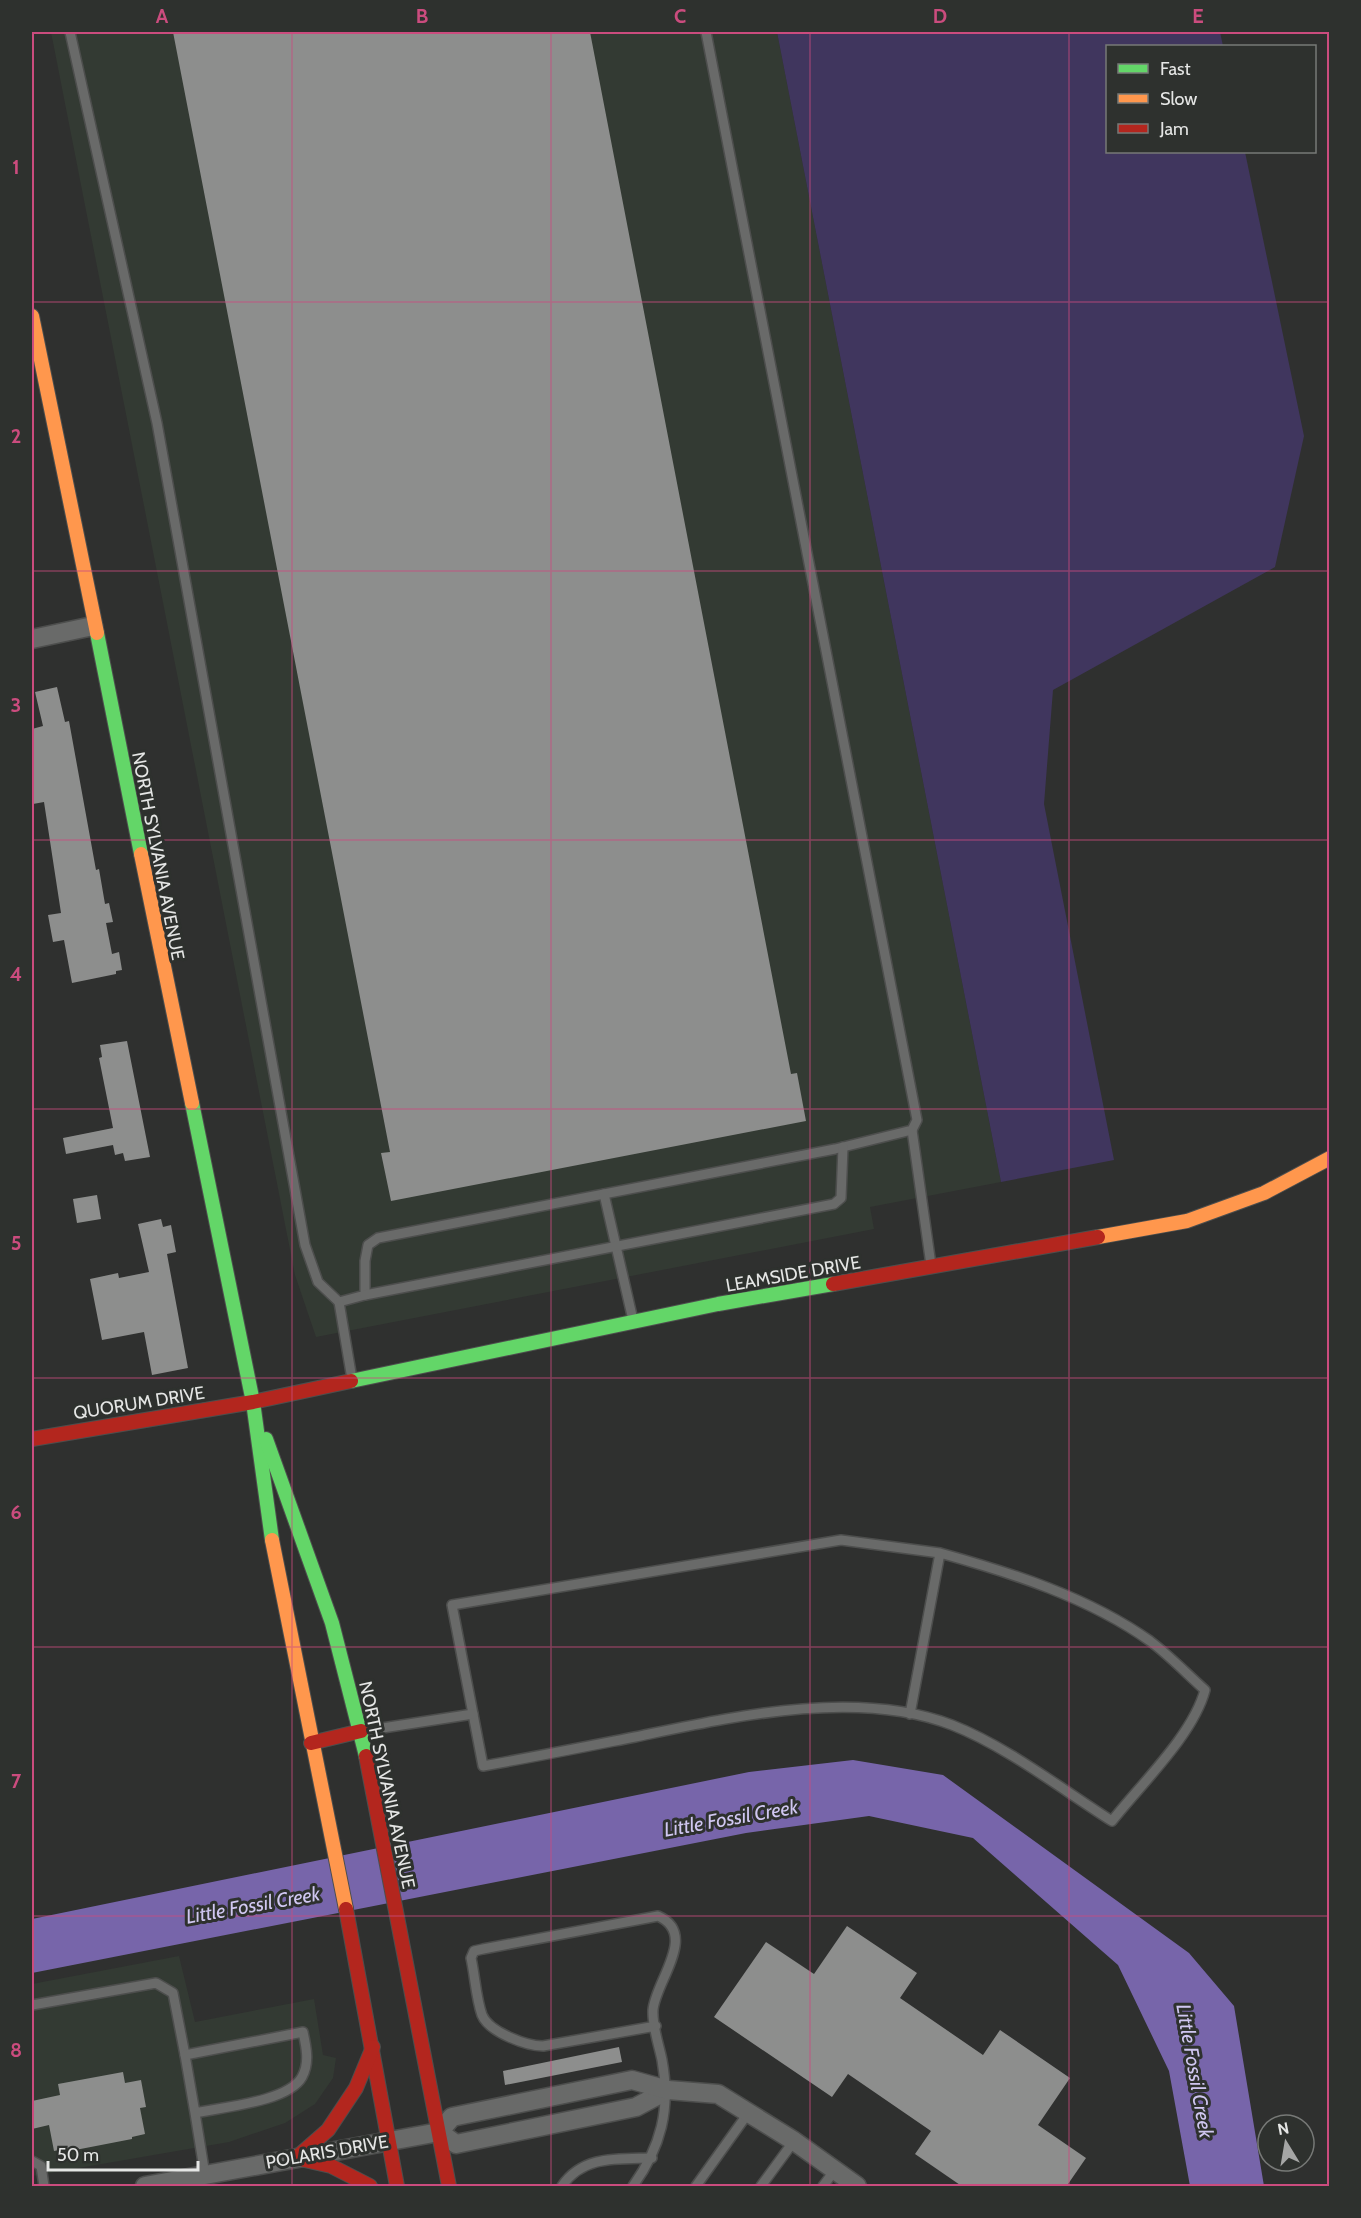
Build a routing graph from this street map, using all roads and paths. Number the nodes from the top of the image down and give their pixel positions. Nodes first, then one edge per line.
1 (70, 32) edge
2 (705, 32) edge
3 (32, 316) edge
4 (93, 627) junction
5 (32, 639) edge
6 (912, 1130) junction
7 (843, 1147) junction
8 (1329, 1158) edge
9 (604, 1194) junction
10 (616, 1247) junction
11 (932, 1268) junction
12 (365, 1295) junction
13 (339, 1302) junction
14 (633, 1322) junction
15 (352, 1381) junction
16 (253, 1402) junction
17 (32, 1439) edge
18 (940, 1553) junction
19 (473, 1714) junction
20 (910, 1714) junction
21 (361, 1731) junction
22 (311, 1743) junction
23 (32, 2005) edge
24 (656, 2026) junction
25 (373, 2047) junction
26 (185, 2055) junction
27 (668, 2090) junction
28 (749, 2112) junction
29 (195, 2113) junction
30 (439, 2132) junction
31 (388, 2141) junction
32 (794, 2141) junction
33 (296, 2158) junction
34 (652, 2158) junction
35 (32, 2161) edge
36 (834, 2170) junction
37 (205, 2175) junction
38 (44, 2187) edge
39 (145, 2187) edge
40 (370, 2187) edge
41 (397, 2187) edge
42 (449, 2187) edge
43 (562, 2187) edge
44 (633, 2187) edge
45 (696, 2187) edge
46 (761, 2187) edge
47 (824, 2187) edge
48 (858, 2187) edge

1 - 13 lane
2 - 6 lane
3 - 4 street, NORTH SYLVANIA AVENUE
4 - 5 street
4 - 16 street, NORTH SYLVANIA AVENUE
6 - 7 lane
6 - 11 lane
7 - 9 lane
7 - 10 lane
8 - 11 street, LEAMSIDE DRIVE
9 - 10 lane
9 - 12 lane
10 - 12 lane
10 - 14 lane
11 - 14 street, LEAMSIDE DRIVE
12 - 13 lane
13 - 15 lane
14 - 15 street, LEAMSIDE DRIVE
15 - 16 street, LEAMSIDE DRIVE
16 - 17 street, QUORUM DRIVE
16 - 21 street, NORTH SYLVANIA AVENUE
16 - 22 street, NORTH SYLVANIA AVENUE
18 - 19 lane
18 - 20 lane
18 - 20 lane
19 - 20 lane
19 - 21 lane
21 - 22 street
21 - 30 street, NORTH SYLVANIA AVENUE
22 - 25 street, NORTH SYLVANIA AVENUE
23 - 26 lane
24 - 24 lane
24 - 27 lane
25 - 31 street, NORTH SYLVANIA AVENUE
25 - 33 street
26 - 29 lane
26 - 29 lane
27 - 28 street, POLARIS DRIVE
27 - 30 street
27 - 30 street, POLARIS DRIVE
27 - 34 lane
28 - 32 street, POLARIS DRIVE
28 - 45 lane
29 - 37 lane
30 - 31 street, POLARIS DRIVE
30 - 42 street, NORTH SYLVANIA AVENUE
31 - 33 street, POLARIS DRIVE
31 - 41 street, NORTH SYLVANIA AVENUE
32 - 36 street, POLARIS DRIVE
32 - 46 lane
33 - 37 street, POLARIS DRIVE
33 - 40 street
34 - 43 lane
34 - 44 lane
35 - 38 lane
36 - 47 lane
36 - 48 street, POLARIS DRIVE
37 - 39 street, POLARIS DRIVE

